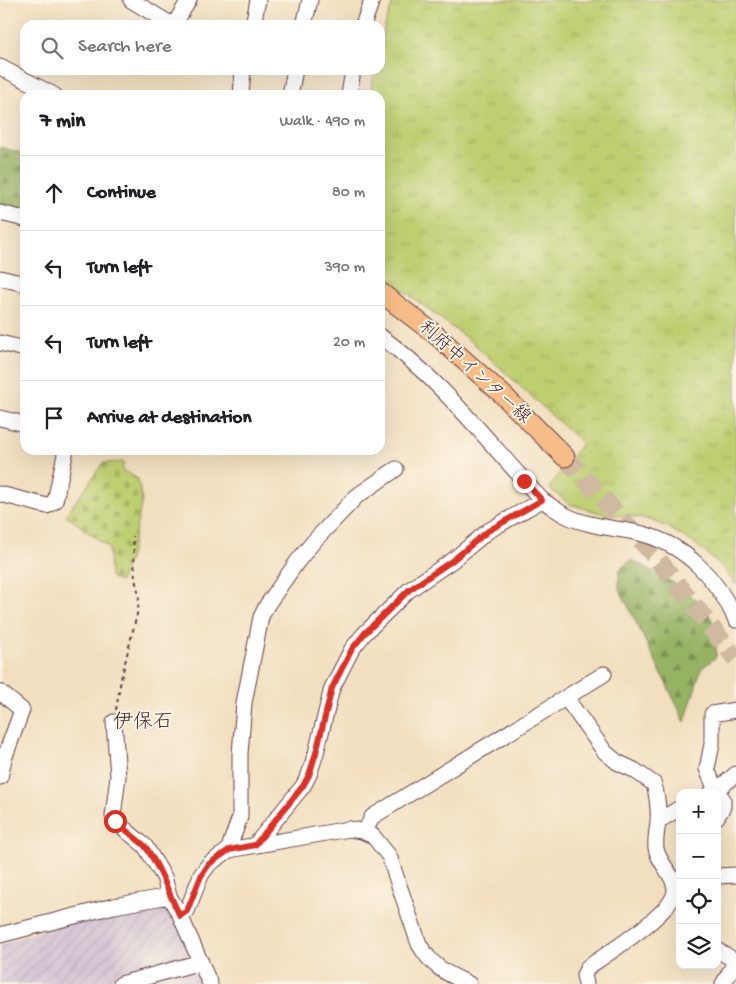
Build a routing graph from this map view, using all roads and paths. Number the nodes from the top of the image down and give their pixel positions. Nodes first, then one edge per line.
1 (130, 0) edge
2 (189, 0) edge
3 (258, 0) edge
4 (310, 0) edge
5 (372, 0) edge
6 (164, 20) edge
7 (176, 20) edge
8 (254, 20) edge
9 (305, 20) edge
10 (365, 20) edge
11 (0, 67) edge
12 (243, 75) edge
13 (294, 75) edge
14 (352, 75) edge
15 (44, 90) edge
16 (241, 90) edge
17 (291, 90) edge
18 (350, 90) edge
19 (0, 213) edge
20 (20, 218) edge
21 (0, 278) edge
22 (20, 283) edge
23 (385, 296) edge
24 (385, 340) edge
25 (0, 343) edge
26 (20, 348) edge
27 (0, 418) edge
28 (20, 423) edge
29 (65, 455) edge
30 (564, 457) tunnel mouth
31 (396, 469) dead end
32 (0, 494) edge
33 (542, 500) junction
34 (133, 536) dead end
35 (736, 620) edge
36 (604, 674) dead end
37 (0, 692) edge
38 (566, 698) junction
39 (736, 710) edge
40 (114, 722) joint
41 (736, 774) edge
42 (0, 777) edge
43 (713, 789) edge
44 (718, 789) edge
45 (721, 798) edge
46 (676, 810) edge
47 (726, 812) edge
48 (658, 820) junction
49 (365, 832) junction
50 (255, 845) junction
51 (229, 850) junction
52 (736, 875) edge
53 (721, 877) edge
54 (169, 896) junction
55 (180, 916) junction
56 (0, 935) edge
57 (721, 952) edge
58 (736, 961) edge
59 (201, 962) junction
60 (442, 977) edge
61 (121, 984) edge
62 (210, 984) edge
63 (469, 984) edge
64 (586, 984) edge
65 (723, 984) edge

1 - 6 street
2 - 7 street
3 - 8 street
4 - 9 street
5 - 10 street
11 - 15 street
12 - 16 street
13 - 17 street
14 - 18 street
19 - 20 street
21 - 22 street
23 - 30 main road, 利府中インター線
24 - 33 street
25 - 26 street
27 - 28 street
29 - 32 street
31 - 51 street
33 - 35 street
33 - 50 street
34 - 40 path
36 - 38 street
37 - 42 street
38 - 48 street
38 - 49 street
39 - 43 street
40 - 54 street
41 - 44 street
45 - 47 street
46 - 48 street
48 - 64 street
49 - 50 street
49 - 60 street
50 - 51 street
51 - 55 street
52 - 53 street
54 - 55 street
54 - 56 street
55 - 59 street
57 - 58 street
58 - 65 street
59 - 61 street
59 - 62 street
60 - 63 street

